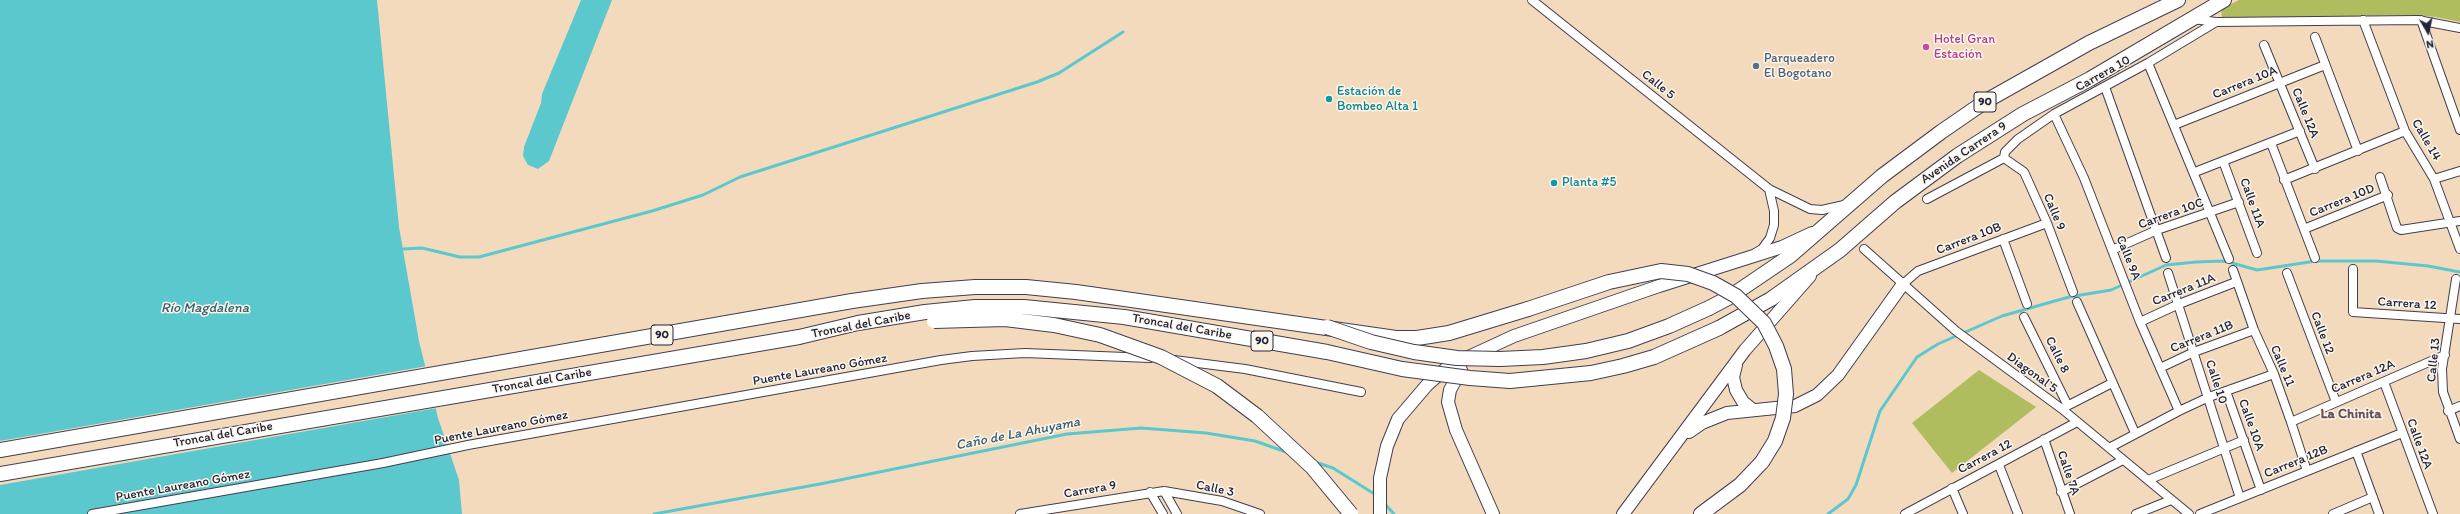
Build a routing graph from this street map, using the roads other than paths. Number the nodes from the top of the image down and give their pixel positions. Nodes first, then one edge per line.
1 (1532, 0) edge
2 (2178, 0) edge
3 (2224, 0) edge
4 (2192, 19) junction
5 (2363, 20) junction
6 (2421, 20) junction
7 (2216, 22) junction
8 (2460, 28) edge
9 (2315, 37) dead end
10 (2264, 45) dead end
11 (2148, 63) junction
12 (2325, 65) junction
13 (2280, 82) junction
14 (2105, 87) junction
15 (2054, 114) junction
16 (2174, 125) junction
17 (2460, 130) edge
18 (2300, 131) junction
19 (2405, 131) junction
20 (2271, 143) junction
21 (2358, 151) junction
22 (2004, 155) junction
23 (2223, 161) junction
24 (2315, 169) junction
25 (2460, 171) edge
26 (2195, 172) junction
27 (2380, 177) dead end
28 (2284, 180) junction
29 (2434, 180) junction
30 (1769, 189) junction
31 (2388, 195) junction
32 (1927, 199) dead end
33 (2239, 202) junction
34 (1850, 203) junction
35 (2211, 212) junction
36 (2460, 221) edge
37 (2047, 223) junction
38 (2451, 224) junction
39 (1824, 228) junction
40 (2304, 229) junction
41 (2157, 230) junction
42 (2003, 239) junction
43 (1864, 249) dead end
44 (2460, 249) edge
45 (1840, 250) junction
46 (2112, 250) junction
47 (2257, 253) dead end
48 (2166, 258) dead end
49 (2315, 258) dead end
50 (2229, 259) dead end
51 (1742, 261) junction
52 (2353, 269) dead end
53 (2233, 270) dead end
54 (2168, 273) dead end
55 (2287, 273) dead end
56 (2456, 279) dead end
57 (2236, 282) junction
58 (1903, 284) junction
59 (2073, 292) dead end
60 (2077, 302) dead end
61 (2027, 304) dead end
62 (2179, 304) junction
63 (2024, 317) dead end
64 (2451, 319) junction
65 (2460, 319) edge
66 (2140, 322) junction
67 (1327, 327) junction
68 (1719, 328) joint
69 (2254, 330) junction
70 (798, 337) junction
71 (2194, 352) junction
72 (2445, 355) junction
73 (1470, 357) junction
74 (1736, 364) junction
75 (2160, 368) junction
76 (2274, 374) junction
77 (2384, 382) junction
78 (2112, 383) junction
79 (1357, 391) dead end
80 (2226, 391) junction
81 (2209, 397) junction
82 (2336, 402) junction
83 (2460, 406) edge
84 (2065, 407) junction
85 (1753, 410) junction
86 (2179, 411) junction
87 (2448, 411) junction
88 (2077, 422) junction
89 (2291, 422) junction
90 (2402, 432) junction
91 (2135, 433) junction
92 (1680, 438) junction
93 (2044, 439) junction
94 (2460, 439) edge
95 (2244, 440) junction
96 (2224, 447) junction
97 (2109, 448) junction
98 (0, 450) edge
99 (2356, 451) junction
100 (2124, 460) junction
101 (1999, 465) junction
102 (2307, 471) junction
103 (0, 474) edge
104 (2148, 480) junction
105 (1952, 488) junction
106 (2261, 490) junction
107 (1164, 491) junction
108 (1150, 492) junction
109 (2061, 492) junction
110 (2373, 497) junction
111 (2240, 498) junction
112 (2170, 500) junction
113 (1623, 511) edge
114 (1907, 513) edge
115 (92, 514) edge
116 (1020, 514) edge
117 (1163, 514) edge
118 (1177, 514) edge
119 (1260, 514) edge
120 (1351, 514) edge
121 (1380, 514) edge
122 (1493, 514) edge
123 (1701, 514) edge
124 (1963, 514) edge
125 (2018, 514) edge
126 (2070, 514) edge
127 (2136, 514) edge
128 (2189, 514) edge
129 (2200, 514) edge
130 (2333, 514) edge
131 (2379, 514) edge
132 (2433, 514) edge

1 - 30 street, Calle 5
2 - 34 highway, 90
3 - 4 highway, Avenida Carrera 9 / 90
4 - 7 street
4 - 45 highway, Avenida Carrera 9 / 90
5 - 6 street
5 - 7 street
5 - 19 street, Calle 14
6 - 8 street
6 - 17 street
7 - 11 street, Carrera 10
9 - 12 street
10 - 13 street, Calle 12A
11 - 14 street, Carrera 10
11 - 16 street
12 - 13 street, Carrera 10A
12 - 21 street
13 - 16 street, Carrera 10A
13 - 18 street, Calle 12A
14 - 15 street, Carrera 10
14 - 41 street
15 - 22 street, Carrera 10
15 - 46 street, Calle 9A
16 - 26 street
18 - 20 street
18 - 24 street, Calle 12A
19 - 21 street
19 - 29 street, Calle 14
20 - 23 street
20 - 28 street
21 - 24 street
22 - 32 street
22 - 37 street, Calle 9
23 - 26 street
23 - 33 street, Calle 11A
24 - 28 street
25 - 29 street
26 - 35 street
27 - 31 street
28 - 40 street
29 - 38 street, Calle 14
30 - 34 street, Calle 5
30 - 51 street
31 - 38 street
31 - 40 street, Carrera 10D
33 - 35 street, Carrera 10C
33 - 47 street, Calle 11A
34 - 39 highway, 90
35 - 41 street, Carrera 10C
35 - 50 street
36 - 38 street
37 - 42 street, Carrera 10B
37 - 59 street, Calle 9
38 - 44 street, Calle 14
39 - 51 main road
39 - 67 highway, Troncal del Caribe / 90, bridge
40 - 49 street
41 - 46 street, Carrera 10C
41 - 48 street
42 - 58 street, Carrera 10B
42 - 61 street
43 - 58 street, Diagonal 5
45 - 68 highway, Avenida Carrera 9 / 90
45 - 74 main road
46 - 66 street, Calle 9A
51 - 73 main road
52 - 64 street, Carrera 12
53 - 57 street, Calle 11
54 - 62 street, Calle 10
55 - 82 street, Calle 12
56 - 64 street, Calle 13
57 - 62 street, Carrera 11A
57 - 69 street, Calle 11
58 - 84 street, Diagonal 5
58 - 85 main road
60 - 78 street
62 - 66 street, Carrera 11A
62 - 71 street, Calle 10
63 - 84 street, Calle 8
64 - 65 street, Carrera 12
64 - 72 street, Calle 13
66 - 75 street, Calle 9A
67 - 98 highway, Troncal del Caribe / 90
67 - 123 highway, bridge
68 - 70 highway, Troncal del Caribe / 90, bridge
69 - 71 street, Carrera 11B
69 - 76 street, Calle 11
70 - 103 highway, Troncal del Caribe / 90
70 - 120 highway, bridge
71 - 75 street, Carrera 11B
71 - 81 street, Calle 10
72 - 77 street, Carrera 12A
72 - 87 street, Calle 13
73 - 121 main road
73 - 122 main road
74 - 85 main road
74 - 92 main road
75 - 86 street, Calle 9A
76 - 80 street
76 - 89 street, Calle 11
77 - 82 street, Carrera 12A
77 - 90 street, Calle 12A
78 - 84 street
78 - 91 street
79 - 115 street, Puente Laureano Gómez / 90
80 - 81 street
80 - 95 street, Calle 10A
81 - 86 street
81 - 96 street, Calle 10
82 - 89 street, Carrera 12A
83 - 87 street
84 - 88 street, Diagonal 5
85 - 92 main road
86 - 91 street
87 - 94 street, Calle 13
88 - 93 street, Carrera 12
88 - 97 street, Diagonal 5
89 - 102 street, Calle 11
90 - 99 street, Carrera 12B
90 - 132 street, Calle 12A
91 - 97 street
92 - 113 main road
93 - 101 street, Carrera 12
93 - 109 street, Calle 7A
95 - 96 street
95 - 106 street, Calle 10A
96 - 104 street
96 - 111 street, Calle 10
97 - 100 street, Diagonal 5
99 - 102 street, Carrera 12B
99 - 110 street
100 - 104 street, Diagonal 5
100 - 109 street
101 - 105 street, Carrera 12
101 - 125 street
102 - 106 street, Carrera 12B
104 - 112 street, Diagonal 5
105 - 114 street, Carrera 12
105 - 124 street
106 - 111 street, Carrera 12B
107 - 108 street, Carrera 9
107 - 118 street
107 - 119 street, Calle 3
108 - 116 street, Carrera 9
108 - 117 street
109 - 126 street, Calle 7A
110 - 130 street
110 - 131 street
111 - 129 street, Carrera 12B
112 - 127 street
112 - 128 street, Diagonal 5

